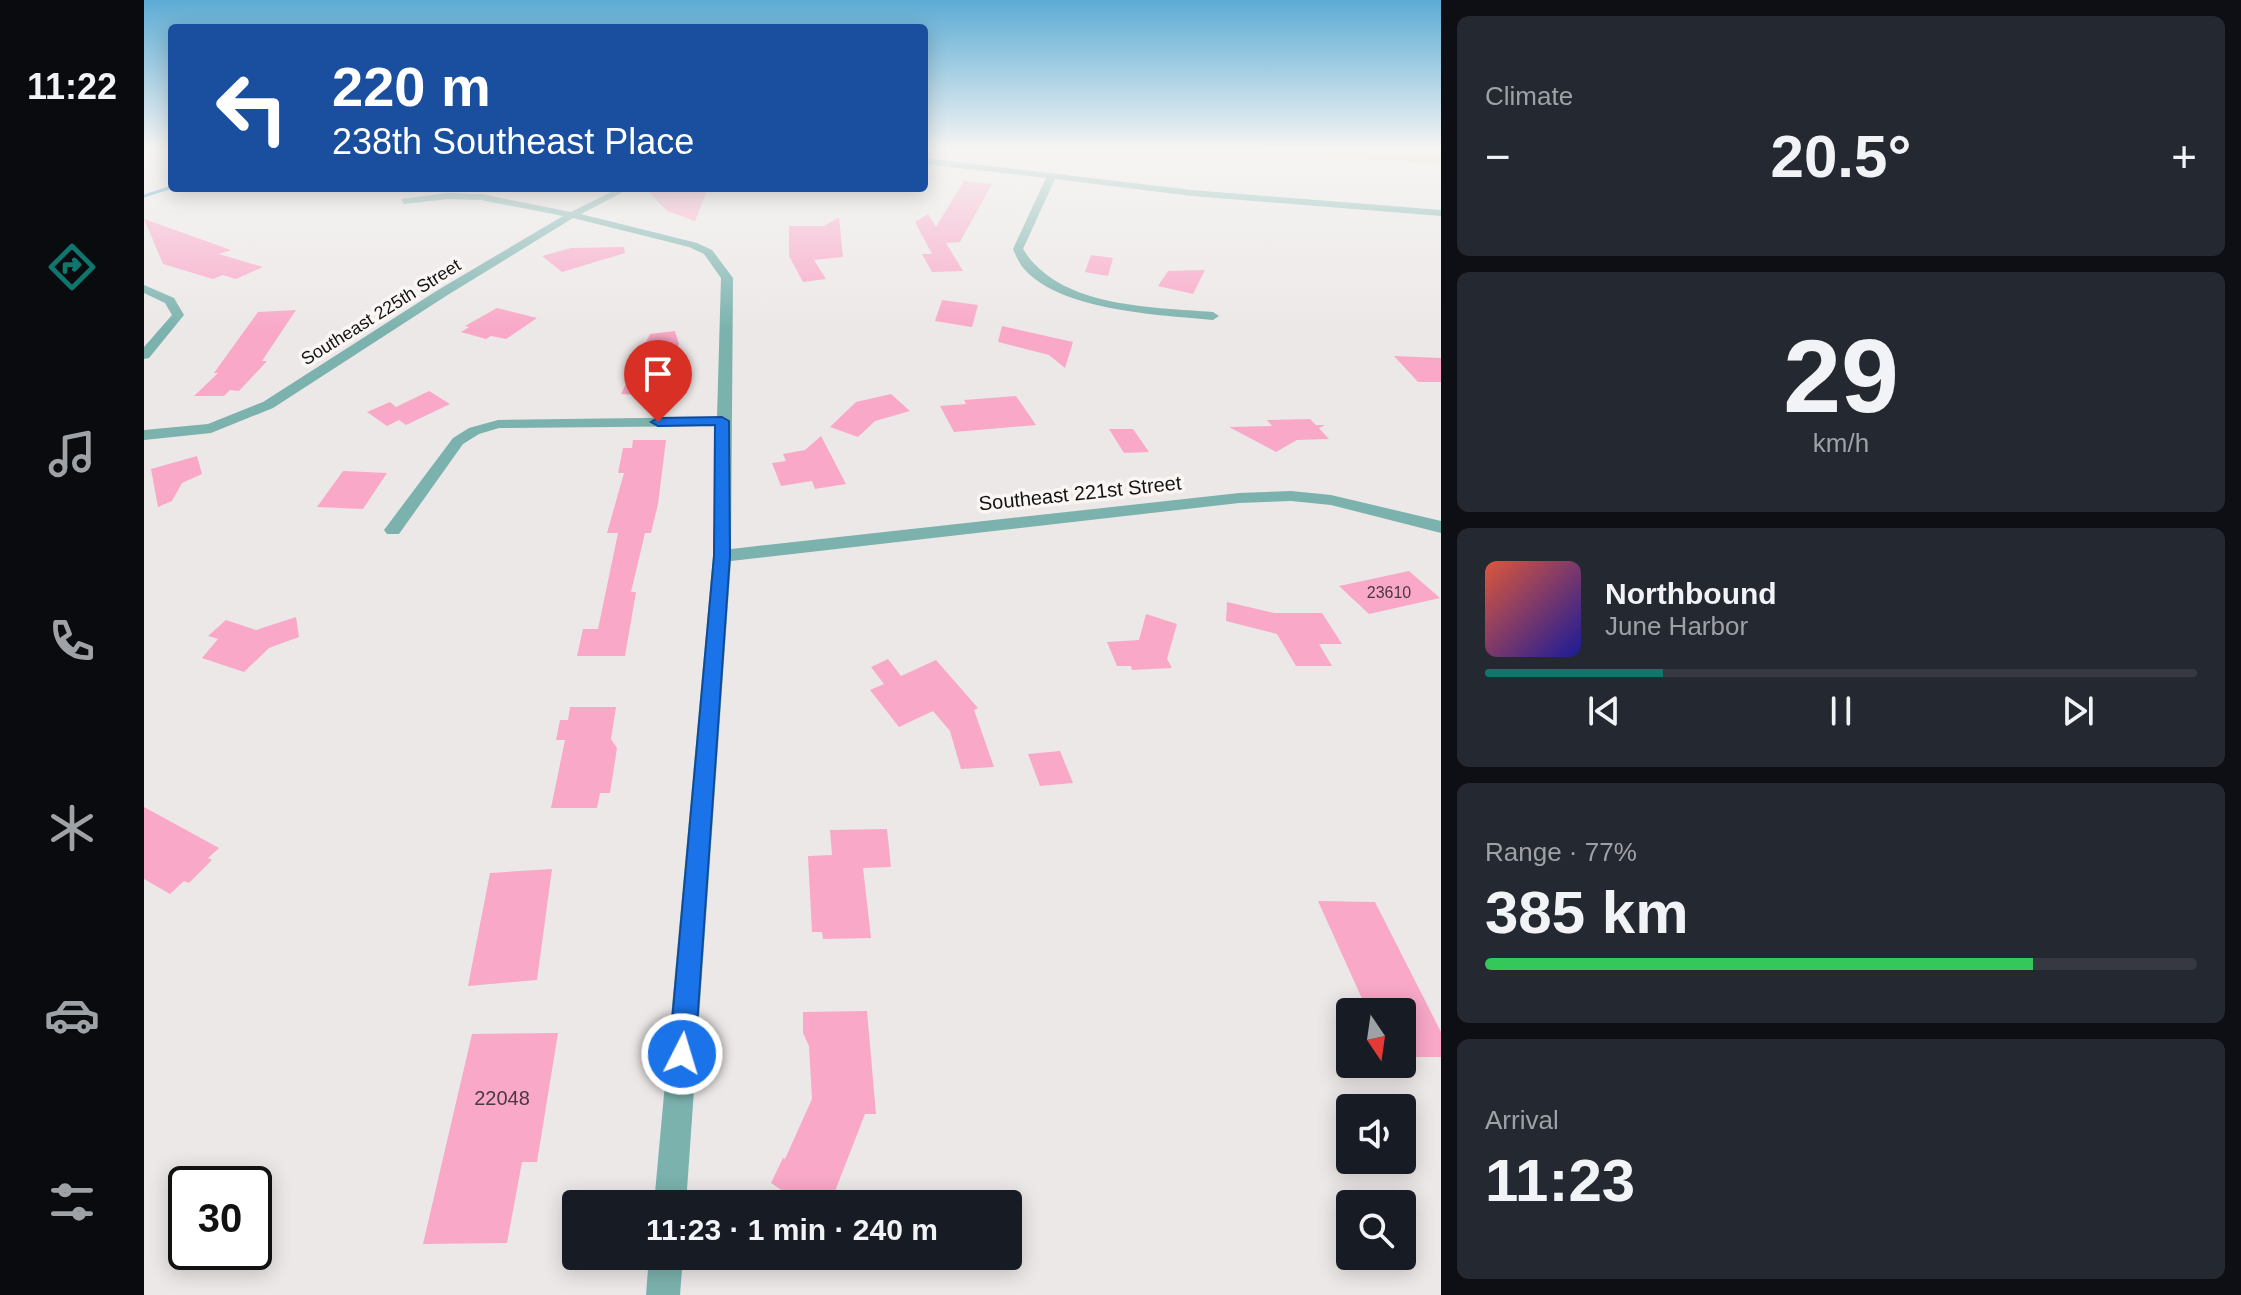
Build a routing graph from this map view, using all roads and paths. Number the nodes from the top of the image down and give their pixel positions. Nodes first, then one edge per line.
1 (544, 209) edge
2 (583, 209) edge
3 (1036, 209) edge
4 (1397, 209) edge
5 (1441, 213) edge
6 (572, 215) junction
7 (144, 289) edge
8 (1213, 316) dead end
9 (144, 355) edge
10 (722, 421) junction
11 (144, 435) edge
12 (1441, 527) edge
13 (393, 530) dead end
14 (722, 556) junction
15 (671, 1190) edge
16 (665, 1270) edge
17 (663, 1295) edge

1 - 6 street
2 - 6 street, Southeast 225th Street
3 - 8 street
4 - 5 street
6 - 10 street
6 - 11 street, Southeast 225th Street
7 - 9 street
10 - 13 street
10 - 14 street
12 - 14 street, Southeast 221st Street
14 - 15 street
16 - 17 street

